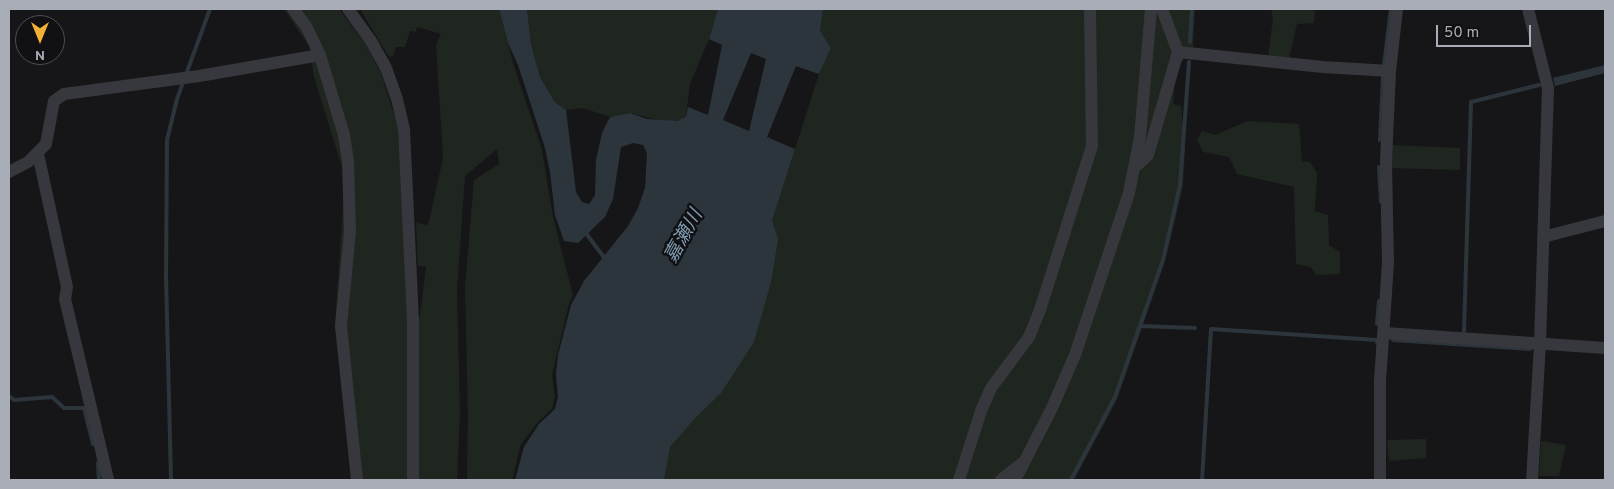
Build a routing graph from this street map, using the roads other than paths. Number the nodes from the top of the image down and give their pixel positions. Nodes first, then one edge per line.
1 (293, 9) edge
2 (348, 9) edge
3 (1090, 9) edge
4 (1151, 9) edge
5 (1162, 9) edge
6 (1397, 9) edge
7 (1528, 9) edge
8 (1178, 52) junction
9 (320, 54) junction
10 (1390, 71) junction
11 (38, 154) junction
12 (1136, 166) junction
13 (9, 172) edge
14 (1605, 222) edge
15 (1543, 236) junction
16 (1385, 333) junction
17 (1540, 344) junction
18 (1605, 348) edge
19 (1025, 461) junction
20 (108, 479) dead end
21 (357, 480) edge
22 (413, 480) edge
23 (959, 480) edge
24 (1001, 480) edge
25 (1015, 480) edge
26 (1380, 480) edge
27 (1532, 480) edge

1 - 9 street
2 - 22 street
3 - 23 street
4 - 12 street
5 - 8 street
6 - 10 street
7 - 15 street
8 - 10 street
8 - 12 street
9 - 11 street
9 - 21 street
10 - 16 street
11 - 13 street
11 - 20 street
12 - 19 street
14 - 15 street
15 - 17 street
16 - 17 street
16 - 26 street
17 - 18 street
17 - 27 street
19 - 24 street
19 - 25 street

